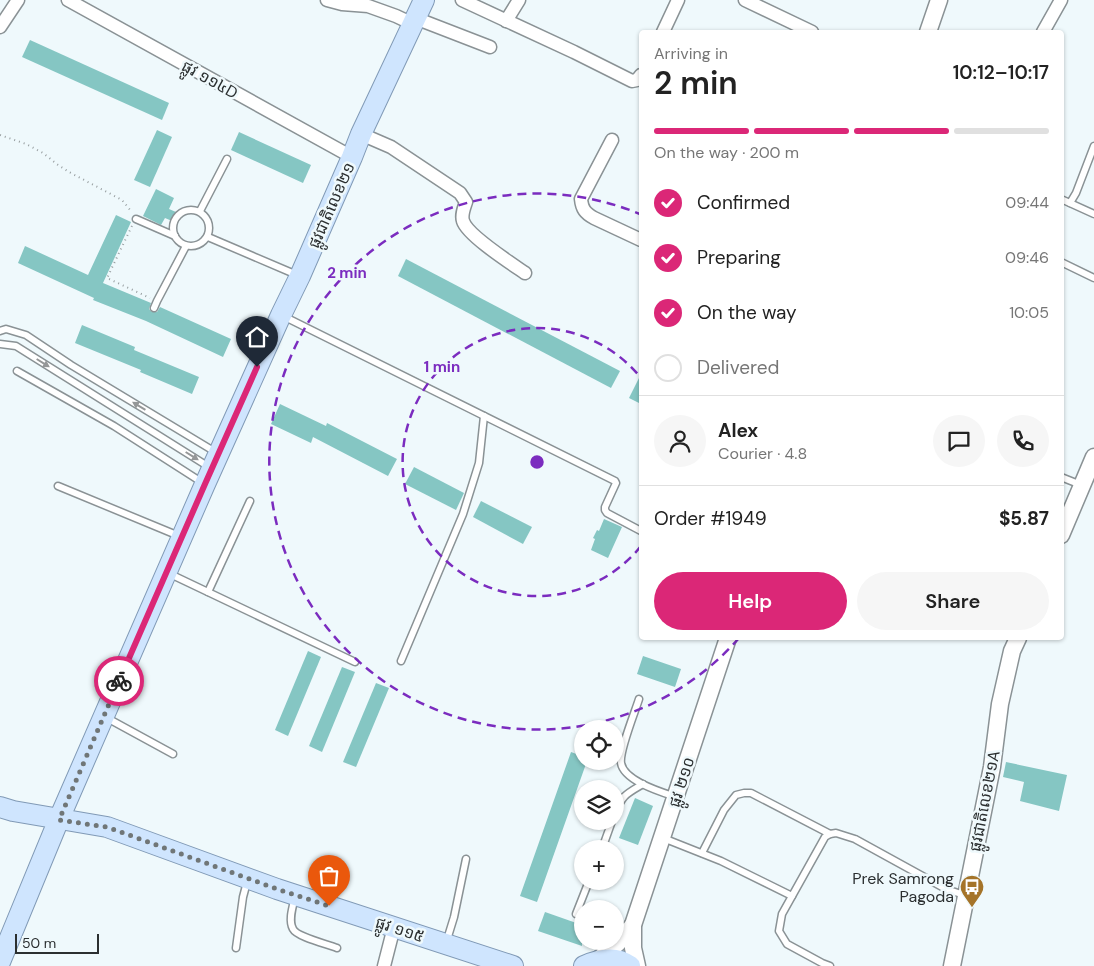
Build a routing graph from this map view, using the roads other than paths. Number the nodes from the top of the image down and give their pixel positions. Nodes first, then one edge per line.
1 (18, 0) edge
2 (68, 0) edge
3 (327, 0) edge
4 (424, 0) edge
5 (462, 0) edge
6 (520, 0) edge
7 (678, 0) edge
8 (745, 0) edge
9 (939, 0) edge
10 (1061, 0) edge
11 (414, 21) junction
12 (506, 21) junction
13 (0, 27) edge
14 (664, 30) edge
15 (808, 30) edge
16 (929, 30) edge
17 (1044, 30) edge
18 (490, 47) dead end
19 (639, 78) edge
20 (361, 134) junction
21 (612, 140) dead end
22 (1094, 146) edge
23 (352, 157) junction
24 (227, 159) dead end
25 (1064, 200) edge
26 (1070, 203) junction
27 (200, 212) junction
28 (1094, 214) edge
29 (136, 219) road end
30 (174, 236) junction
31 (208, 237) junction
32 (639, 237) edge
33 (186, 246) junction
34 (1064, 263) edge
35 (526, 273) dead end
36 (300, 276) junction
37 (1094, 278) edge
38 (154, 308) dead end
39 (281, 315) junction
40 (0, 331) edge
41 (0, 344) edge
42 (17, 371) dead end
43 (484, 416) junction
44 (1094, 457) edge
45 (211, 469) junction
46 (1064, 478) edge
47 (58, 486) dead end
48 (1082, 486) junction
49 (250, 501) dead end
50 (1064, 528) edge
51 (639, 530) edge
52 (182, 537) junction
53 (166, 572) junction
54 (208, 592) junction
55 (727, 640) edge
56 (1017, 640) edge
57 (401, 661) dead end
58 (354, 662) dead end
59 (639, 699) dead end
60 (104, 716) junction
61 (173, 754) dead end
62 (643, 784) junction
63 (624, 796) edge
64 (676, 797) junction
65 (0, 807) edge
66 (59, 820) junction
67 (830, 834) junction
68 (662, 838) junction
69 (702, 853) junction
70 (466, 859) dead end
71 (248, 878) junction
72 (296, 895) junction
73 (792, 896) junction
74 (966, 896) junction
75 (633, 925) junction
76 (394, 927) junction
77 (445, 944) junction
78 (236, 948) dead end
79 (337, 948) dead end
80 (0, 962) edge
81 (588, 964) edge
82 (384, 966) edge
83 (513, 966) edge
84 (630, 966) edge
85 (637, 966) edge
86 (830, 966) edge
87 (952, 966) edge

1 - 13 street
2 - 23 street, ផ្លូវ ១១៤D
3 - 11 street
4 - 11 main road, ផ្លូវជាតិលេខ២១
5 - 12 street
6 - 12 street
7 - 14 street
8 - 15 street
9 - 16 street
10 - 17 street
11 - 18 street
11 - 20 main road, ផ្លូវជាតិលេខ២១
12 - 19 street
20 - 23 main road, ផ្លូវជាតិលេខ២១
20 - 35 street
21 - 32 street
22 - 26 lane
23 - 36 main road, ផ្លូវជាតិលេខ២១
24 - 27 lane
25 - 26 lane
26 - 28 lane
27 - 30 lane
27 - 31 lane
29 - 30 lane
30 - 33 lane
31 - 33 lane
31 - 36 lane
33 - 38 lane
34 - 37 lane
36 - 39 main road, ផ្លូវជាតិលេខ២១
39 - 43 lane
39 - 45 main road, ផ្លូវជាតិលេខ២១
45 -> 40 lane
41 -> 45 lane
42 - 45 lane
43 - 51 lane
43 - 57 lane
44 - 48 street
45 - 52 main road, ផ្លូវជាតិលេខ២១
46 - 48 lane
47 - 52 lane
48 - 50 street
49 - 54 lane
52 - 53 main road, ផ្លូវជាតិលេខ២១
53 - 54 lane
53 - 60 main road, ផ្លូវជាតិលេខ២១
54 - 58 lane
55 - 64 street, ផ្លូវ ២១០
56 - 74 street, ផ្លូវជាតិលេខ២១A
59 - 62 lane
60 - 61 lane
60 - 66 main road, ផ្លូវជាតិលេខ២១
62 - 63 lane
62 - 64 lane
64 - 68 street, ផ្លូវ ២១០
65 - 66 main road, ផ្លូវ ១១៥
66 - 71 main road, ផ្លូវ ១១៥
66 - 80 main road, ផ្លូវជាតិលេខ២១
67 - 69 lane
67 - 73 lane
67 - 74 lane
68 - 69 lane
68 - 75 street, ផ្លូវ ២១០
69 - 73 lane
70 - 77 lane
71 - 72 main road, ផ្លូវ ១១៥
71 - 78 lane
72 - 76 main road, ផ្លូវ ១១៥
72 - 79 lane
73 - 86 lane
74 - 87 street, ផ្លូវជាតិលេខ២១A
75 - 81 street, ផ្លូវ ២១០
75 - 85 street, ផ្លូវ ២១០
76 - 77 main road, ផ្លូវ ១១៥
76 - 82 street
77 - 83 main road, ផ្លូវ ១១៥
81 - 84 main road

